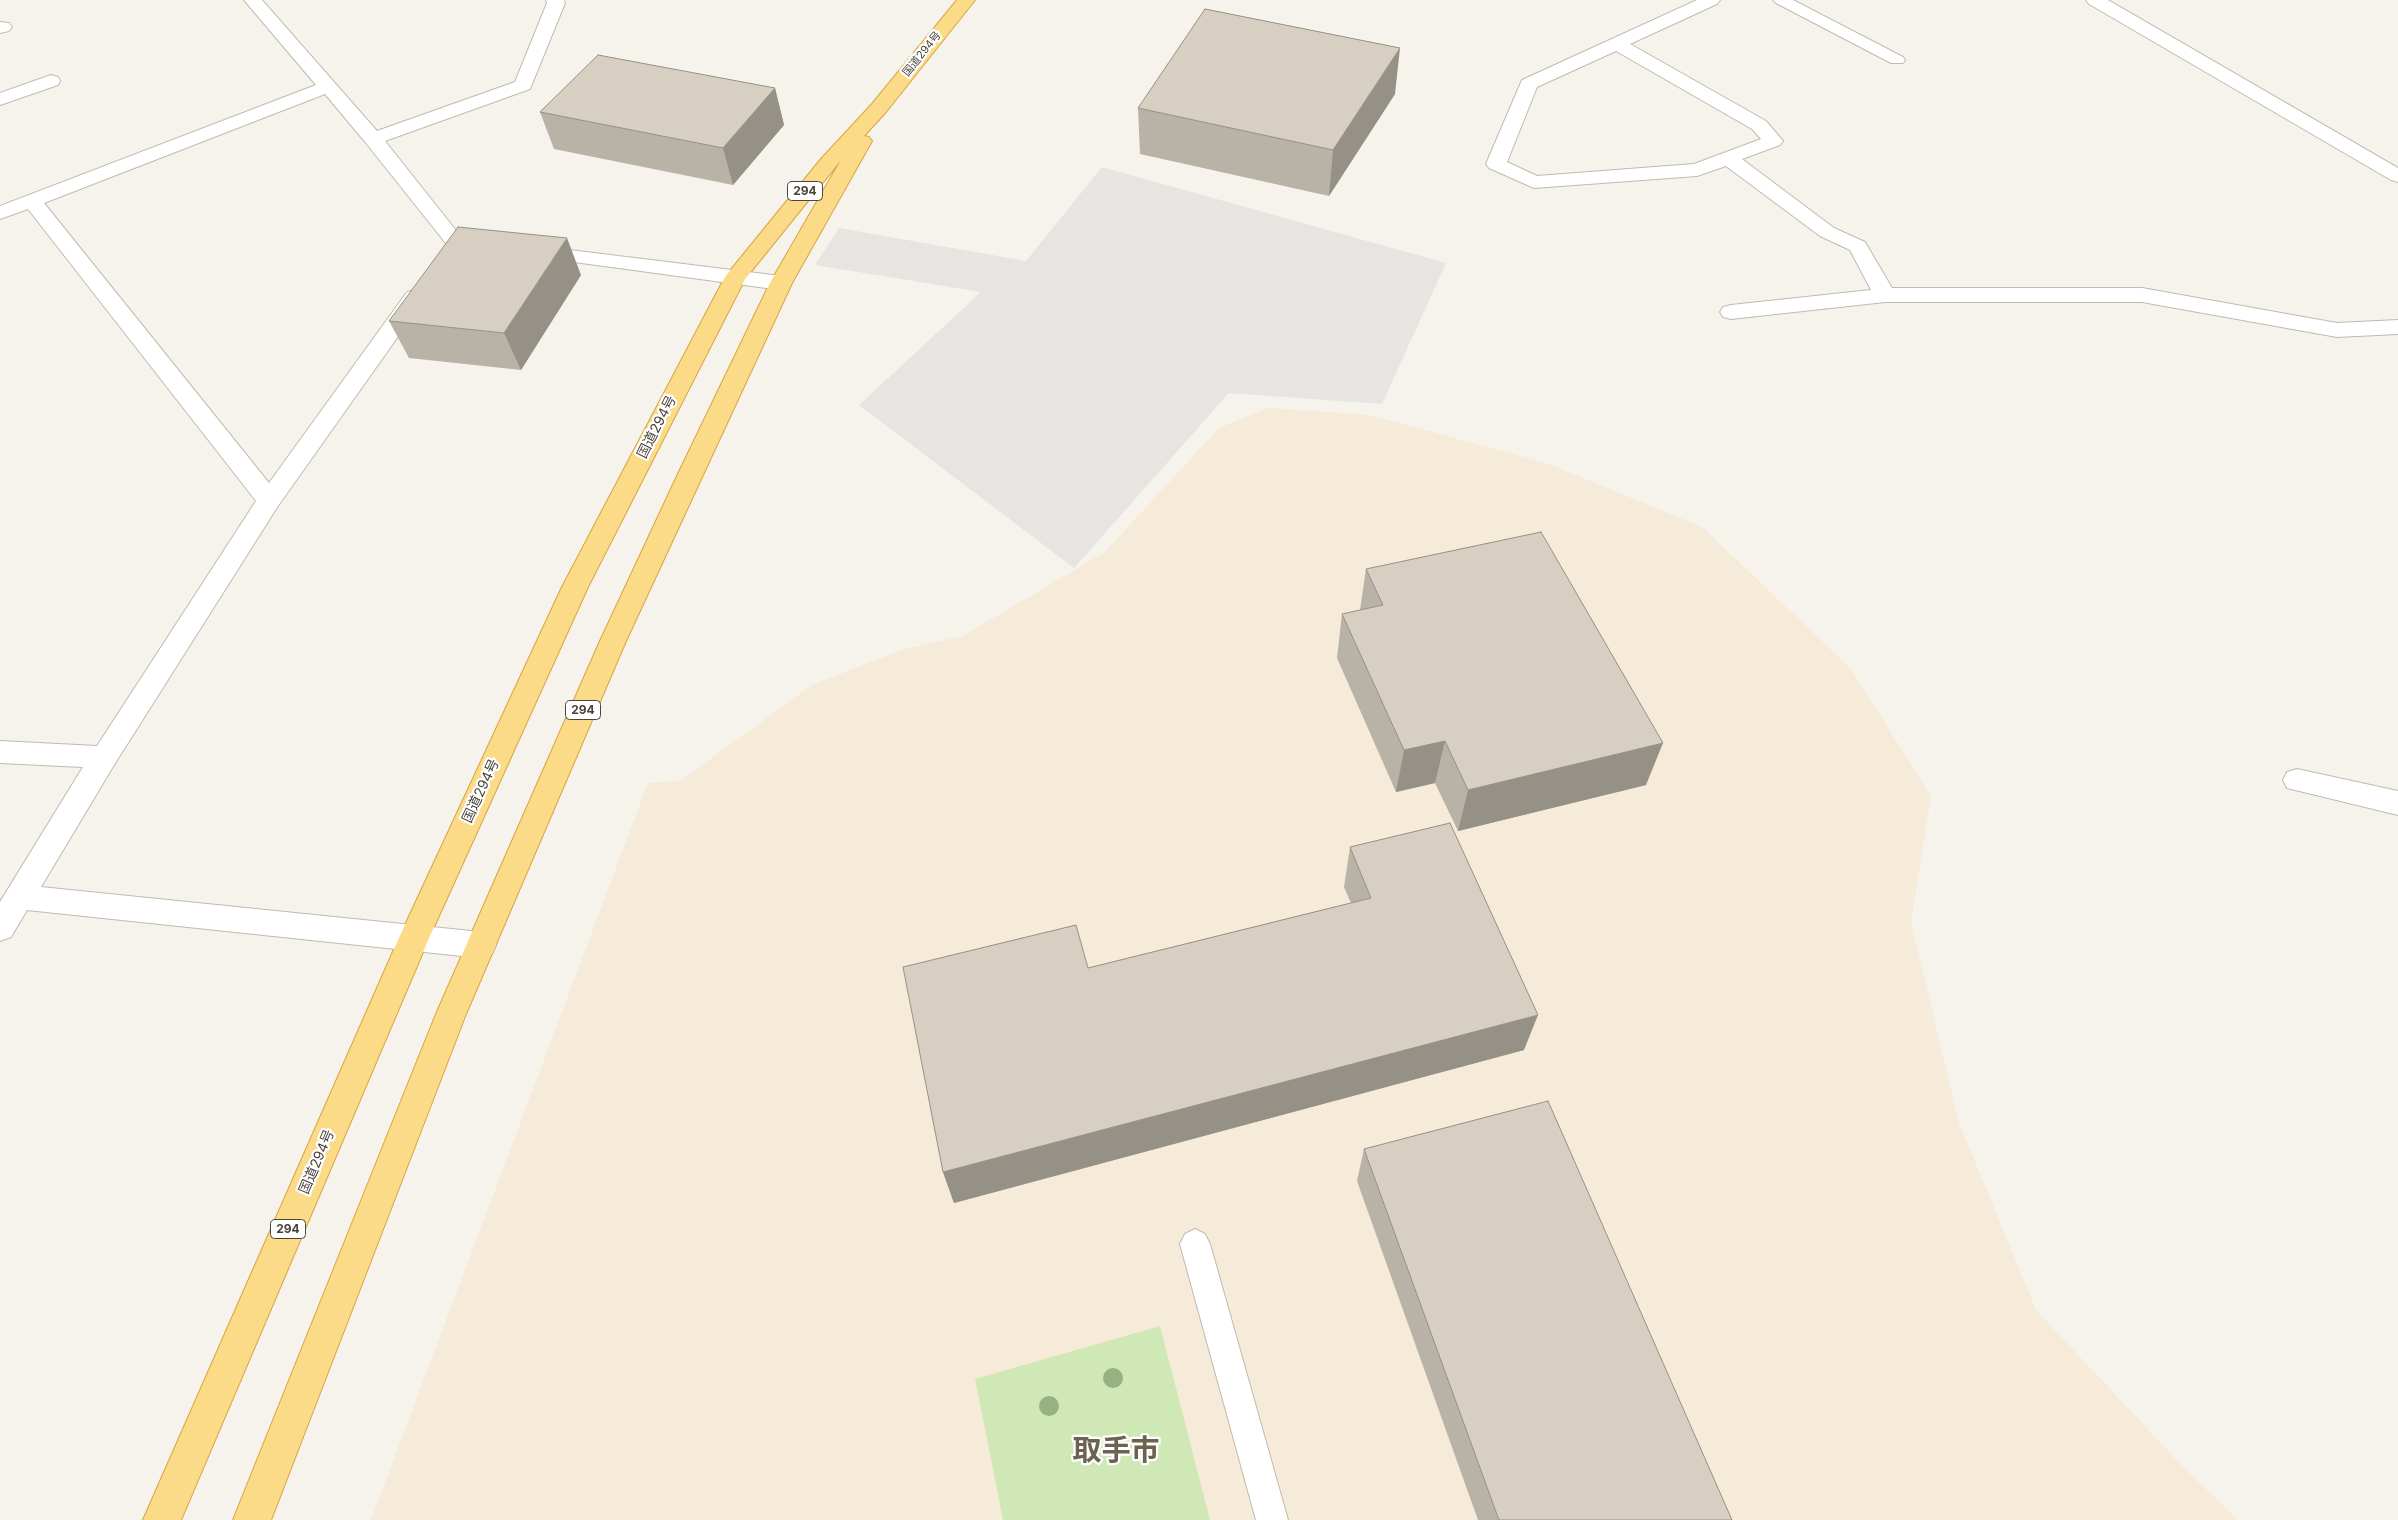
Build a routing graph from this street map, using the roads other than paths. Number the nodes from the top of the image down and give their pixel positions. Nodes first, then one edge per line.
1 (253, 0) edge
2 (554, 0) edge
3 (966, 0) edge
4 (1711, 0) edge
5 (1781, 0) edge
6 (2095, 0) edge
7 (1617, 44) junction
8 (1897, 60) dead end
9 (51, 81) dead end
10 (327, 86) junction
11 (0, 99) edge
12 (879, 108) junction
13 (373, 139) junction
14 (1728, 158) junction
15 (2398, 176) edge
16 (32, 201) junction
17 (0, 213) edge
18 (458, 248) edge
19 (513, 249) edge
20 (736, 277) junction
21 (426, 282) edge
22 (782, 284) junction
23 (1885, 295) junction
24 (1731, 312) dead end
25 (2398, 327) edge
26 (269, 500) junction
27 (0, 752) edge
28 (104, 757) junction
29 (2297, 780) dead end
30 (2398, 803) edge
31 (20, 898) junction
32 (0, 928) edge
33 (414, 938) junction
34 (481, 946) junction
35 (1196, 1244) dead end
36 (162, 1520) edge
37 (252, 1520) edge
38 (1272, 1520) edge

1 - 10 street
2 - 13 street
3 - 12 highway, 国道294号 / 294
4 - 7 street
5 - 8 lane
6 - 15 street
7 - 14 street
7 - 14 street
9 - 11 street
10 - 13 street
10 - 16 street
12 - 20 highway, 国道294号 / 294
12 - 22 highway, 国道294号 / 294
13 - 18 street
14 - 23 street
16 - 17 street
16 - 26 street
19 - 20 street
20 - 22 street
20 - 33 highway, 国道294号 / 294
21 - 26 street
22 - 34 highway, 国道294号 / 294
23 - 24 street
23 - 25 street
26 - 28 street
27 - 28 street
28 - 31 street
29 - 30 street
31 - 32 street
31 - 33 street
33 - 34 street
33 - 36 highway, 国道294号 / 294
34 - 37 highway, 国道294号 / 294
35 - 38 lane

